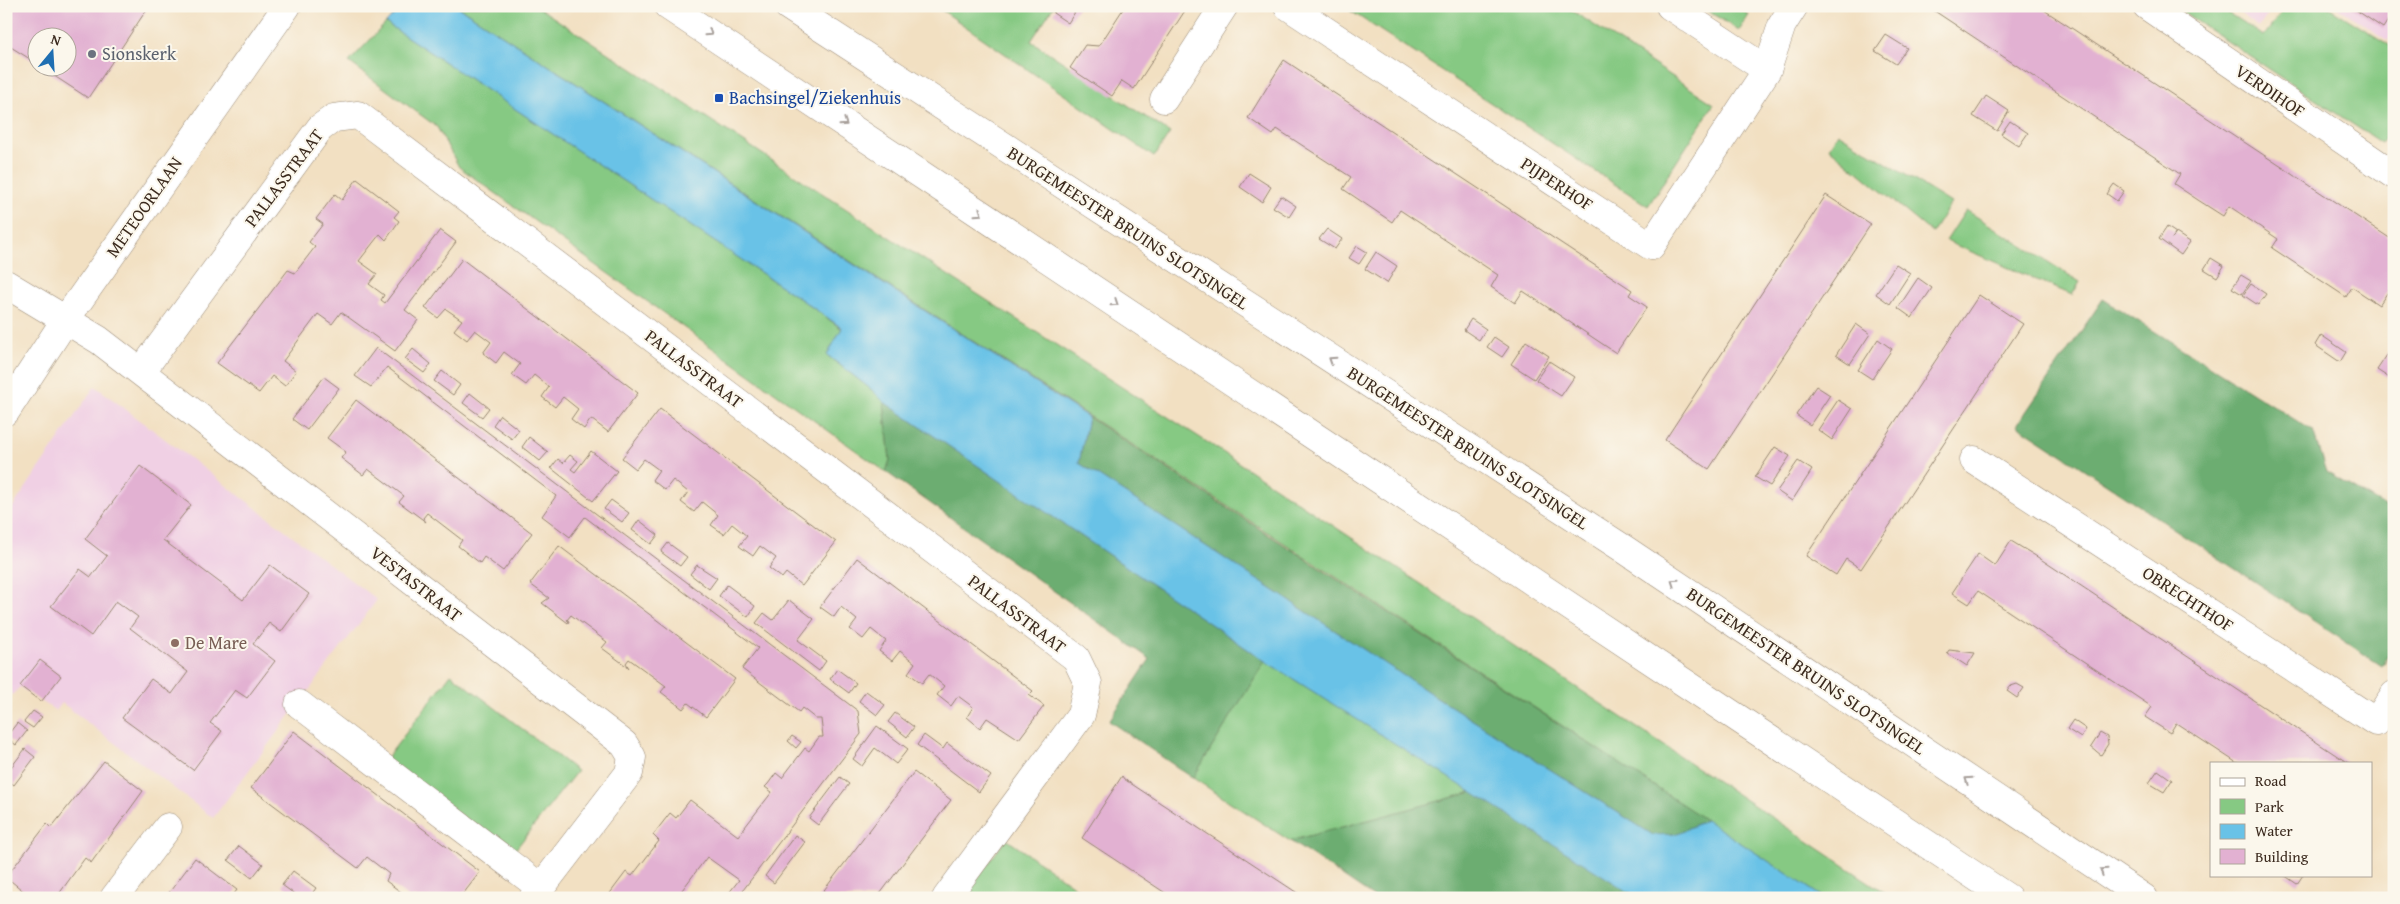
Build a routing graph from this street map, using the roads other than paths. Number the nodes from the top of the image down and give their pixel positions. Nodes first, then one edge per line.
1 (287, 6) edge
2 (668, 6) edge
3 (788, 6) edge
4 (1224, 6) edge
5 (1288, 6) edge
6 (1670, 6) edge
7 (1794, 6) edge
8 (2147, 6) edge
9 (1767, 70) junction
10 (1164, 100) dead end
11 (2394, 175) edge
12 (6, 284) edge
13 (66, 319) junction
14 (141, 372) junction
15 (6, 411) edge
16 (1974, 460) dead end
17 (2394, 695) edge
18 (299, 704) dead end
19 (168, 827) dead end
20 (537, 893) edge
21 (114, 898) edge
22 (946, 898) edge
23 (2008, 898) edge
24 (2144, 898) edge

1 - 13 street, METEOORLAAN
2 -> 23 street
24 -> 3 street, BURGEMEESTER BRUINS SLOTSINGEL
4 - 10 street
5 - 9 street, PIJPERHOF
6 - 9 street
7 - 9 street
8 - 11 street, VERDIHOF
12 - 13 street, VESTASTRAAT
13 - 14 street, VESTASTRAAT
13 - 15 street, METEOORLAAN
14 - 20 street, VESTASTRAAT
14 - 22 street, PALLASSTRAAT
16 - 17 street, OBRECHTHOF
18 - 20 street, VESTASTRAAT
19 - 21 street

